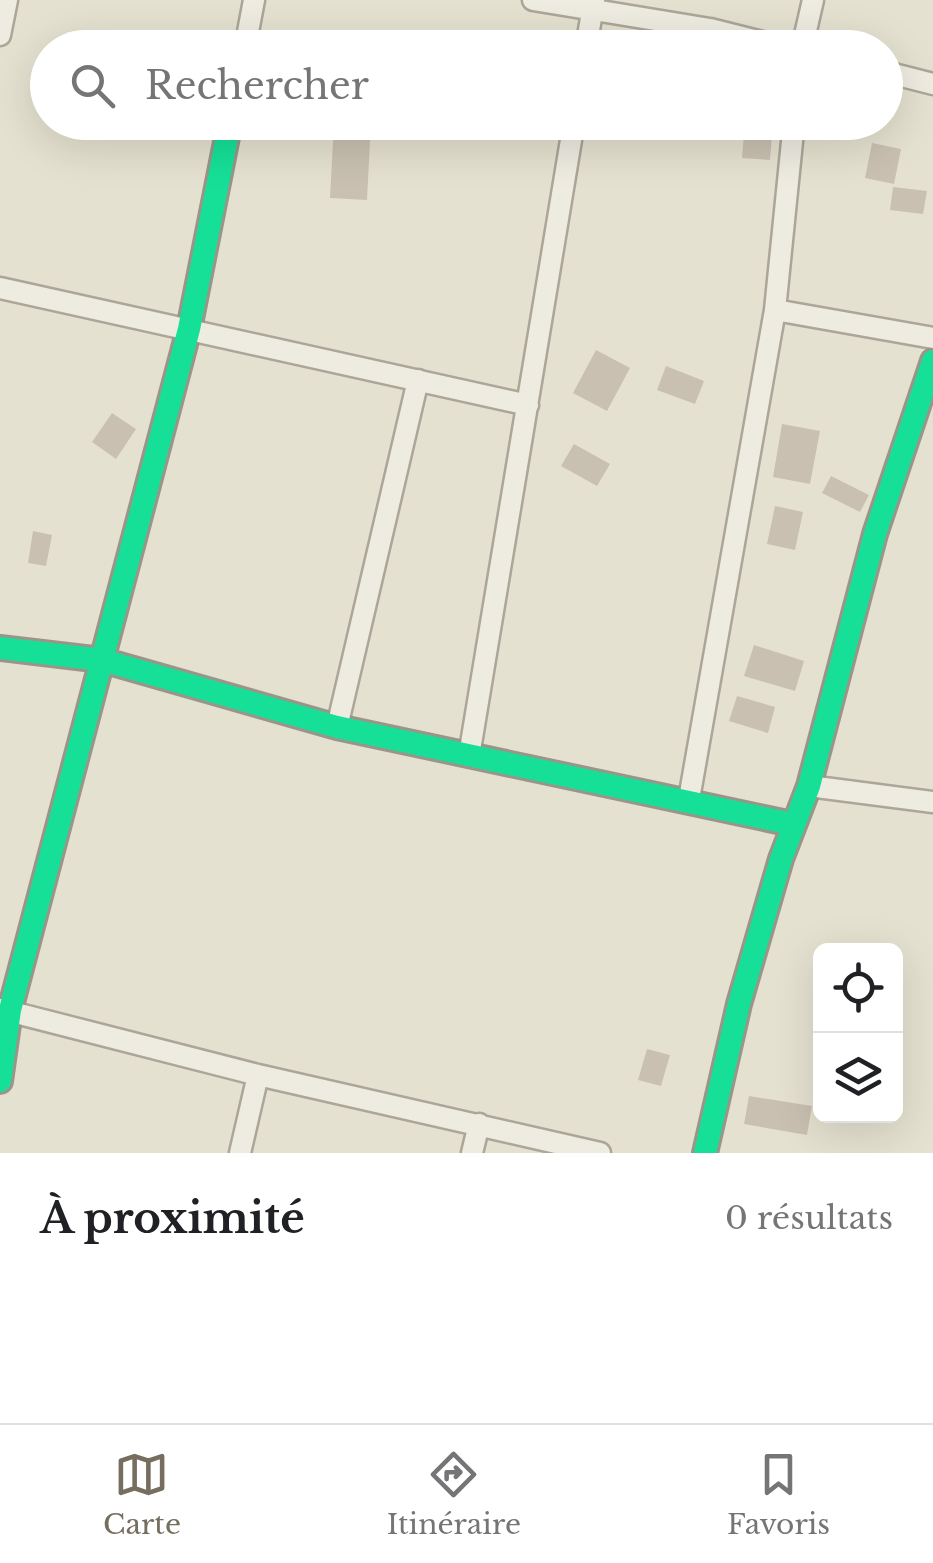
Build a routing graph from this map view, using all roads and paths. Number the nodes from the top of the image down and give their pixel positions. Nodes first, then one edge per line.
1 (7, 0) edge
2 (254, 0) edge
3 (533, 0) edge
4 (812, 0) edge
5 (593, 4) edge
6 (248, 30) edge
7 (589, 30) edge
8 (714, 30) edge
9 (806, 30) edge
10 (0, 35) edge
11 (903, 76) edge
12 (933, 84) edge
13 (227, 140) edge
14 (571, 140) edge
15 (792, 140) edge
16 (0, 288) edge
17 (774, 310) junction
18 (190, 329) junction
19 (933, 338) edge
20 (933, 361) edge
21 (418, 380) junction
22 (528, 405) junction
23 (0, 648) edge
24 (102, 660) junction
25 (337, 727) junction
26 (468, 756) junction
27 (809, 786) junction
28 (689, 799) junction
29 (933, 802) edge
30 (792, 824) junction
31 (5, 1010) edge
32 (258, 1075) junction
33 (0, 1081) edge
34 (479, 1124) junction
35 (240, 1153) edge
36 (472, 1153) edge
37 (600, 1153) edge
38 (705, 1153) edge

1 - 10 street
2 - 6 street
3 - 5 street
4 - 9 street
5 - 7 street
5 - 8 street
11 - 12 street
13 - 18 street
14 - 22 street
15 - 17 street
16 - 18 street
17 - 19 street
17 - 28 street
18 - 21 street
18 - 24 street
20 - 27 street
21 - 22 street
21 - 25 street
22 - 26 street
23 - 24 street
24 - 25 street
24 - 31 street
25 - 26 street
26 - 28 street
27 - 29 street
27 - 30 street
28 - 30 street
30 - 38 street
31 - 32 street
31 - 33 street
32 - 34 street
32 - 35 street
34 - 36 street
34 - 37 street

